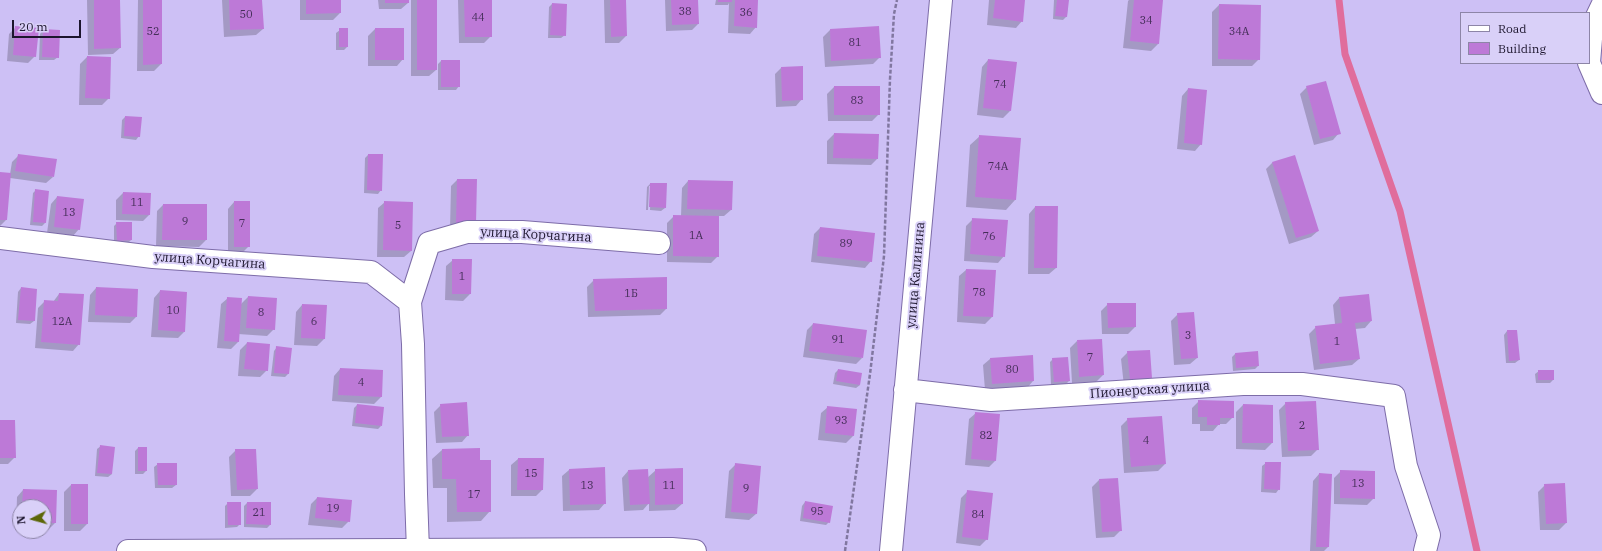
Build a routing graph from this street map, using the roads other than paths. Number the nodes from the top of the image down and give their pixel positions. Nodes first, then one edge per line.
1 (941, 0) edge
2 (1602, 6) edge
3 (1590, 50) edge
4 (1590, 64) edge
5 (1602, 92) edge
6 (0, 238) edge
7 (659, 243) dead end
8 (410, 302) junction
9 (905, 390) junction
10 (128, 551) edge
11 (418, 551) edge
12 (695, 551) edge
13 (891, 551) edge
14 (1425, 551) edge

1 - 9 street, улица Калинина
2 - 3 street
4 - 5 street
6 - 8 street, улица Корчагина
7 - 8 street, улица Корчагина
8 - 11 street, улица Корчагина
9 - 13 street, улица Калинина
9 - 14 street, Пионерская улица
10 - 11 street
11 - 12 street

